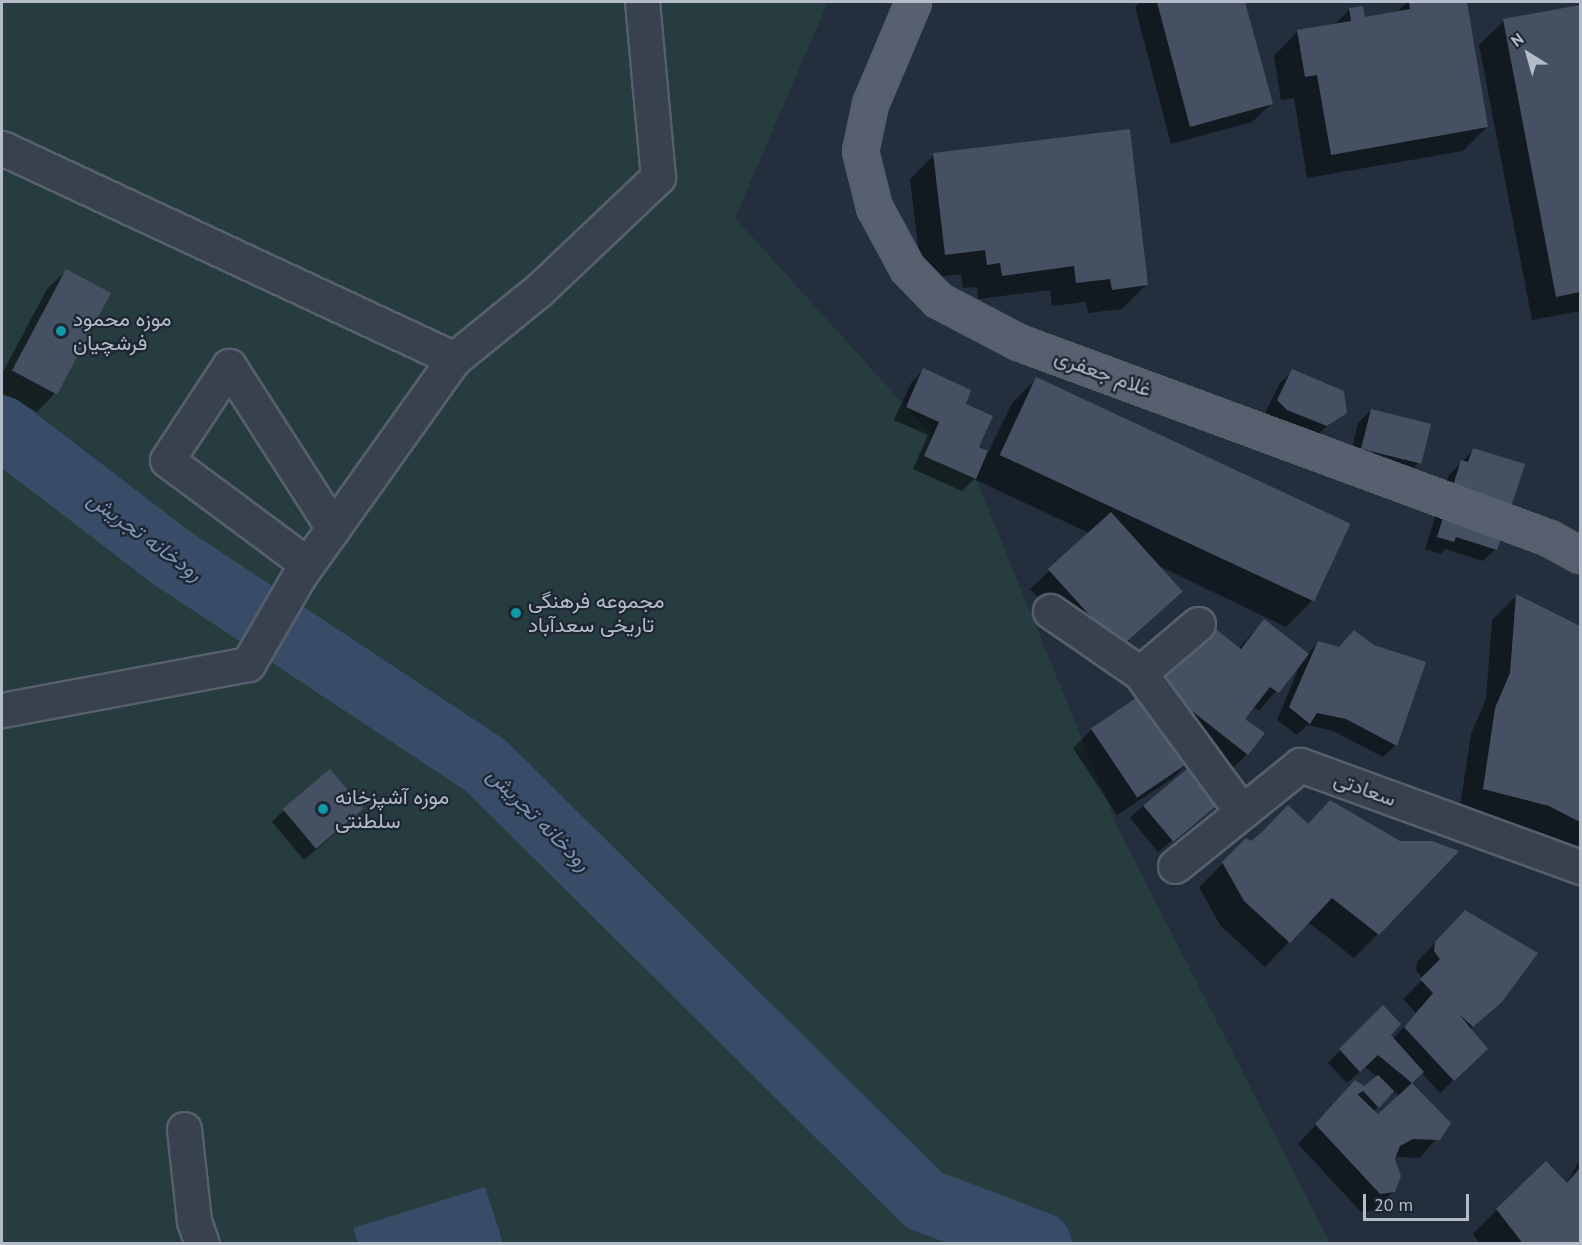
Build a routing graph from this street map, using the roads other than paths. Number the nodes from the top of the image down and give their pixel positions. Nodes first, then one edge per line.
1 (642, 2) edge
2 (914, 2) edge
3 (2, 148) edge
4 (454, 359) junction
5 (333, 528) junction
6 (1581, 555) edge
7 (303, 570) junction
8 (1050, 611) dead end
9 (1198, 624) dead end
10 (1140, 673) junction
11 (2, 710) edge
12 (1242, 812) junction
13 (1175, 866) dead end
14 (1581, 867) edge
15 (184, 1129) dead end
16 (193, 1236) edge

1 - 4 street
2 - 6 main road, غلام جعفری
3 - 4 street
4 - 5 street
5 - 7 street
5 - 7 street
7 - 11 street
8 - 10 street
9 - 10 street
10 - 12 street
12 - 13 street, سعادتی
12 - 14 street, سعادتی
15 - 16 street

